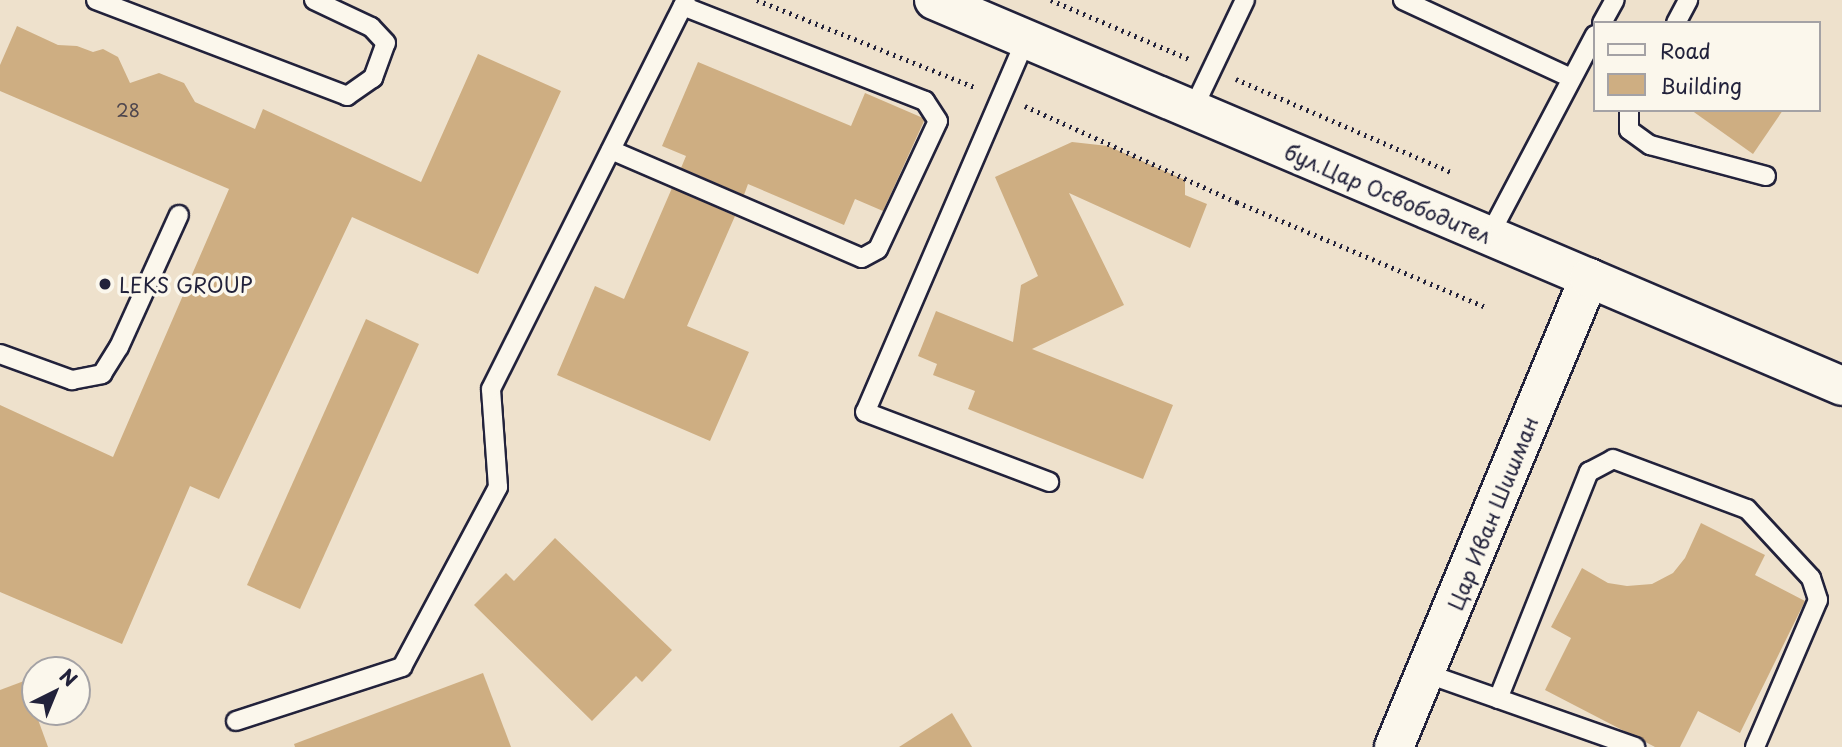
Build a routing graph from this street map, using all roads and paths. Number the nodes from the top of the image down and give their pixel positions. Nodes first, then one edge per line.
1 (96, 0) edge
2 (314, 0) edge
3 (757, 0) edge
4 (934, 0) edge
5 (1051, 0) edge
6 (1245, 0) edge
7 (1404, 0) edge
8 (1615, 0) edge
9 (1688, 0) edge
10 (684, 3) edge
11 (1603, 21) edge
12 (1677, 21) edge
13 (1594, 36) edge
14 (1026, 39) junction
15 (1202, 65) dead end
16 (1227, 76) dead end
17 (1571, 78) junction
18 (985, 91) dead end
19 (1023, 106) dead end
20 (1192, 111) junction
21 (1629, 112) edge
22 (611, 149) junction
23 (1453, 173) dead end
24 (1766, 176) dead end
25 (179, 215) dead end
26 (1489, 236) junction
27 (1588, 278) junction
28 (1488, 308) dead end
29 (0, 354) edge
30 (1842, 386) edge
31 (1049, 482) dead end
32 (1425, 673) junction
33 (1498, 699) junction
34 (236, 721) dead end
35 (1394, 747) edge
36 (1635, 747) edge
37 (1755, 747) edge

1 - 2 lane
3 - 18 path
4 - 14 main road, бул.Цар Освободител
5 - 15 path
6 - 20 lane
7 - 17 lane
8 - 11 lane
9 - 12 lane
10 - 22 lane
10 - 22 lane
13 - 17 lane
14 - 20 main road, бул.Цар Освободител
14 - 31 lane
16 - 23 path
17 - 26 lane
19 - 28 path
20 - 26 main road, бул.Цар Освободител
21 - 24 lane
22 - 34 lane
25 - 29 lane
26 - 27 main road, бул.Цар Освободител
27 - 30 main road, бул.Цар Освободител
27 - 32 main road, Цар Иван Шишман
32 - 33 lane
32 - 35 main road, Цар Иван Шишман
33 - 36 lane
33 - 37 lane

